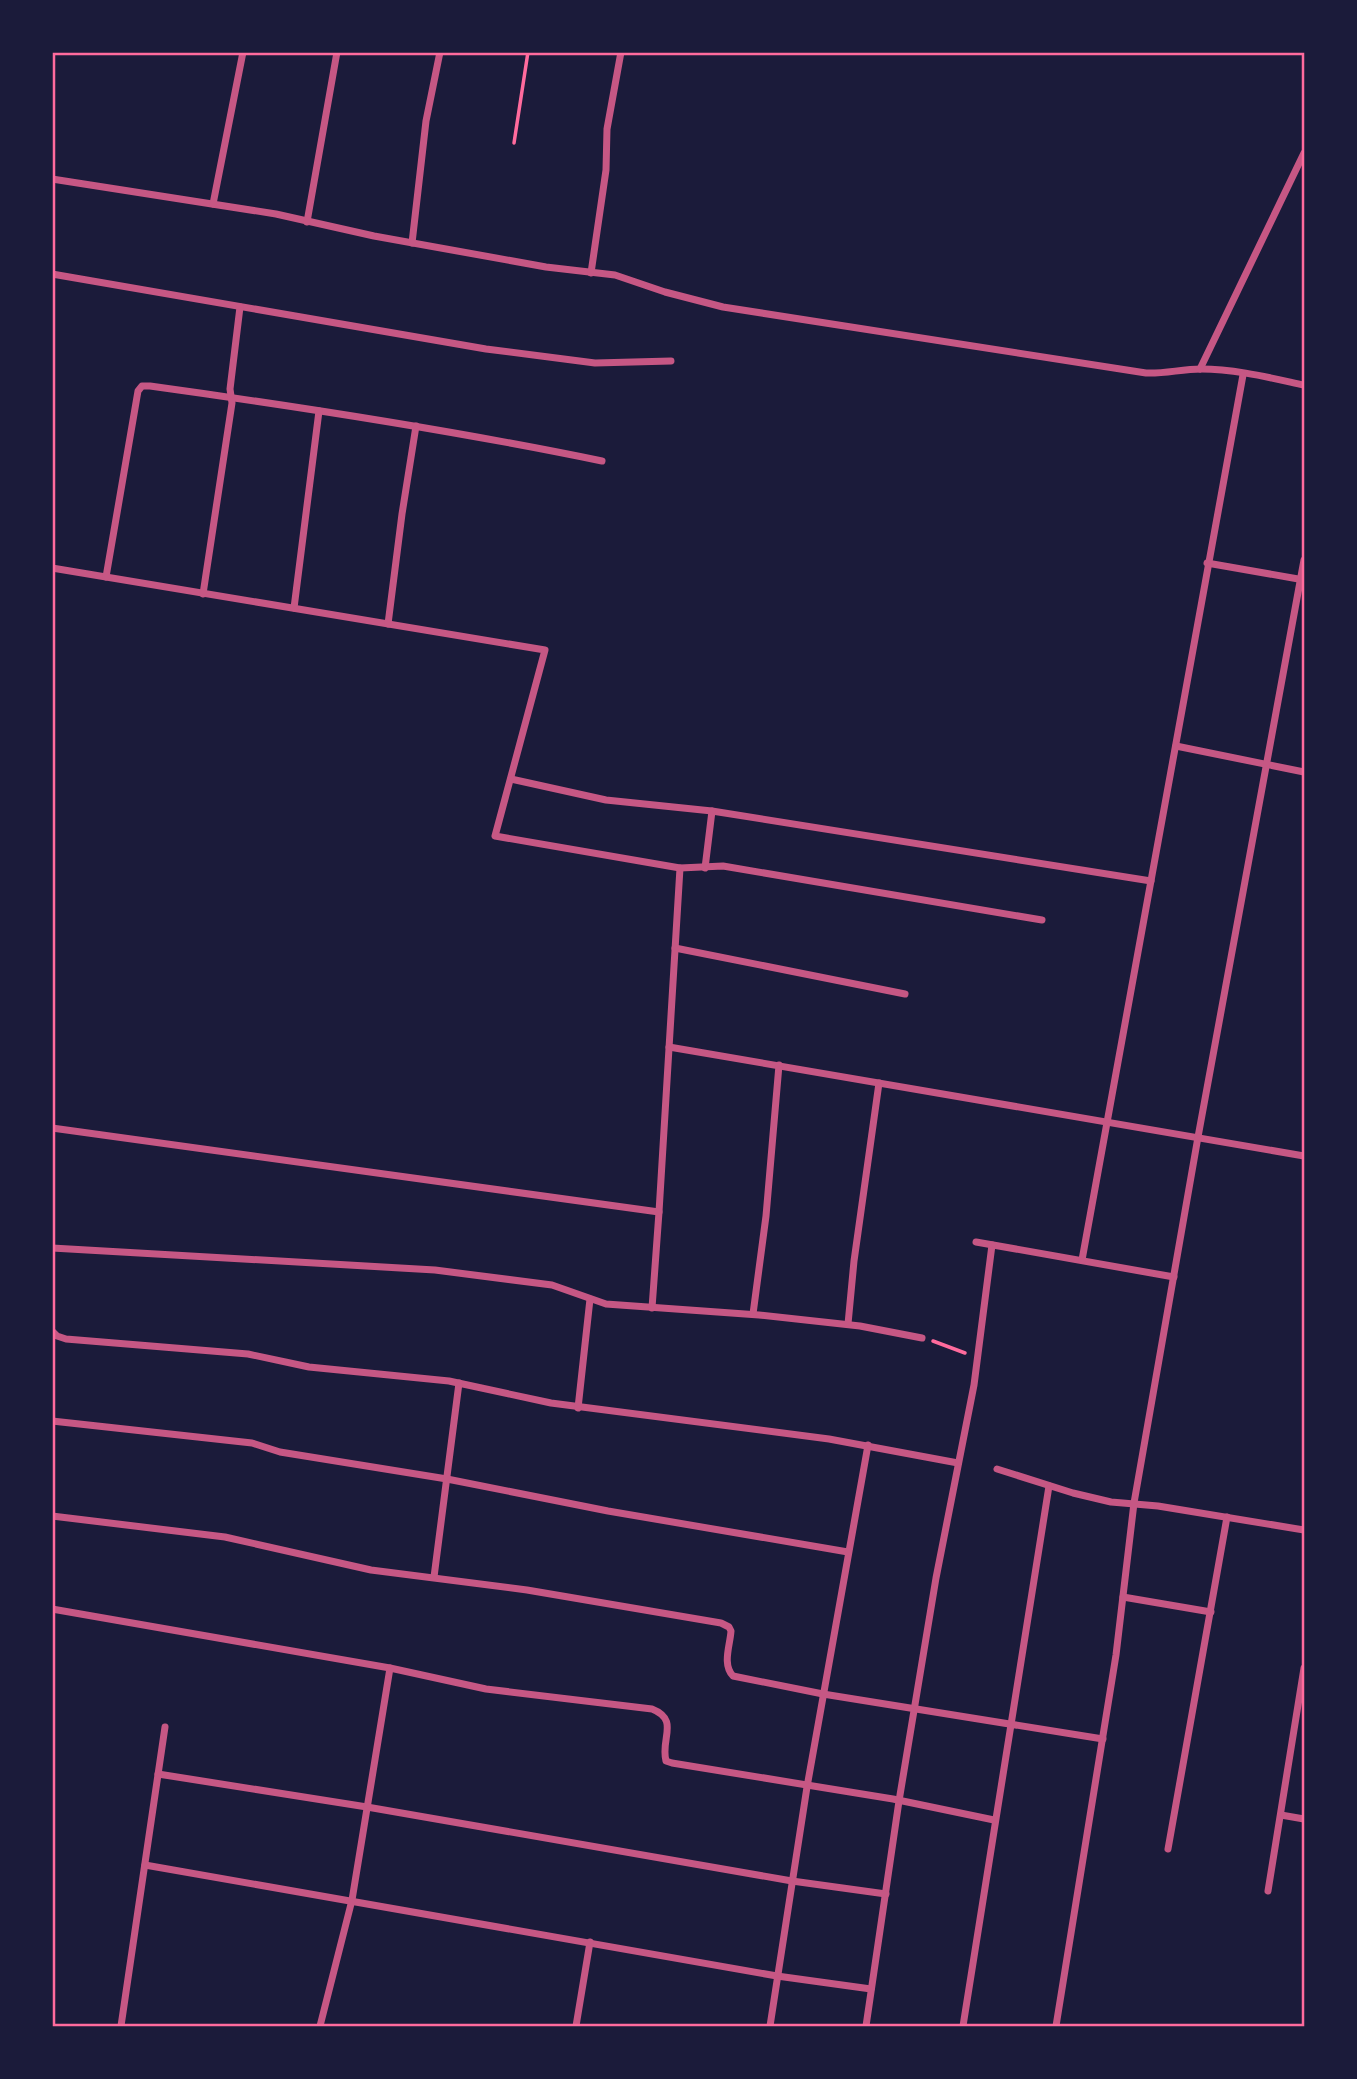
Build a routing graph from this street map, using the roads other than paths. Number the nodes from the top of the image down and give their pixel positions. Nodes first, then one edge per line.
1 (243, 52) edge
2 (337, 52) edge
3 (440, 52) edge
4 (621, 52) edge
5 (1304, 153) edge
6 (52, 179) edge
7 (213, 204) junction
8 (307, 222) junction
9 (412, 243) junction
10 (591, 272) junction
11 (52, 274) edge
12 (240, 307) junction
13 (671, 360) dead end
14 (1200, 369) junction
15 (1243, 375) junction
16 (1304, 385) edge
17 (231, 397) junction
18 (319, 411) junction
19 (416, 426) junction
20 (602, 461) dead end
21 (1304, 560) edge
22 (1207, 563) junction
23 (52, 568) edge
24 (106, 577) junction
25 (1303, 579) edge
26 (203, 593) junction
27 (294, 608) junction
28 (388, 624) junction
29 (1176, 746) junction
30 (1267, 765) junction
31 (1304, 772) edge
32 (511, 779) junction
33 (712, 811) junction
34 (680, 868) junction
35 (705, 868) junction
36 (1151, 881) junction
37 (1042, 920) dead end
38 (675, 948) junction
39 (905, 995) dead end
40 (669, 1047) junction
41 (779, 1065) junction
42 (879, 1083) junction
43 (1109, 1122) junction
44 (52, 1128) edge
45 (1198, 1137) junction
46 (1304, 1156) edge
47 (659, 1212) junction
48 (976, 1242) dead end
49 (992, 1245) junction
50 (52, 1248) edge
51 (1082, 1261) junction
52 (1174, 1277) junction
53 (590, 1298) junction
54 (652, 1308) junction
55 (753, 1314) junction
56 (848, 1325) junction
57 (52, 1331) edge
58 (922, 1338) road end
59 (459, 1382) junction
60 (579, 1408) junction
61 (52, 1421) edge
62 (868, 1445) junction
63 (958, 1463) junction
64 (997, 1469) dead end
65 (447, 1479) junction
66 (1049, 1486) junction
67 (1134, 1503) junction
68 (52, 1516) edge
69 (1227, 1517) junction
70 (1304, 1530) edge
71 (848, 1552) junction
72 (434, 1577) junction
73 (1123, 1597) junction
74 (52, 1609) edge
75 (1211, 1612) junction
76 (390, 1668) junction
77 (1304, 1668) edge
78 (823, 1694) junction
79 (915, 1707) junction
80 (1010, 1724) junction
81 (164, 1727) dead end
82 (1103, 1739) junction
83 (158, 1773) junction
84 (807, 1787) junction
85 (899, 1801) junction
86 (367, 1807) junction
87 (1281, 1815) junction
88 (1304, 1819) edge
89 (994, 1820) junction
90 (1168, 1849) dead end
91 (145, 1865) junction
92 (792, 1881) junction
93 (1268, 1891) dead end
94 (886, 1894) junction
95 (352, 1900) junction
96 (590, 1942) junction
97 (777, 1976) junction
98 (872, 1989) junction
99 (121, 2026) edge
100 (320, 2026) edge
101 (576, 2026) edge
102 (770, 2026) edge
103 (866, 2026) edge
104 (963, 2026) edge
105 (1056, 2026) edge

1 - 7 street
2 - 8 street
3 - 9 street
4 - 10 street
5 - 14 street
6 - 7 street
7 - 8 street
8 - 9 street
9 - 10 street
10 - 14 street
11 - 12 street
12 - 13 street
12 - 17 street
14 - 15 street
15 - 16 street
15 - 22 street
17 - 18 street
17 - 24 street
17 - 26 street
18 - 19 street
18 - 27 street
19 - 20 street
19 - 28 street
21 - 25 street
22 - 25 street
22 - 29 street
23 - 24 street
24 - 26 street
25 - 30 street
26 - 27 street
27 - 28 street
28 - 32 street
29 - 30 street
29 - 36 street
30 - 31 street
30 - 45 street
32 - 33 street
32 - 34 street
33 - 35 street
33 - 36 street
34 - 35 street
34 - 38 street
35 - 37 street
36 - 43 street
38 - 39 street
38 - 40 street
40 - 41 street
40 - 47 street
41 - 42 street
41 - 55 street
42 - 43 street
42 - 56 street
43 - 45 street
43 - 51 street
44 - 47 street
45 - 46 street
45 - 52 street
47 - 54 street
48 - 49 street
49 - 51 street
49 - 63 street
50 - 53 street
51 - 52 street
52 - 67 street
53 - 54 street
53 - 60 street
54 - 55 street
55 - 56 street
56 - 58 street
57 - 59 street
59 - 60 street
59 - 65 street
60 - 62 street
61 - 65 street
62 - 63 street
62 - 71 street
63 - 79 street
64 - 66 street
65 - 71 street
65 - 72 street
66 - 67 street
66 - 80 street
67 - 69 street
67 - 73 street
68 - 72 street
69 - 70 street
69 - 75 street
71 - 78 street
72 - 78 street
73 - 75 street
73 - 82 street
74 - 76 street
75 - 90 street
76 - 84 street
76 - 86 street
77 - 87 street
78 - 79 street
78 - 84 street
79 - 80 street
79 - 85 street
80 - 82 street
80 - 89 street
81 - 83 street
82 - 105 street
83 - 86 street
83 - 91 street
84 - 85 street
84 - 92 street
85 - 89 street
85 - 94 street
86 - 92 street
86 - 95 street
87 - 88 street
87 - 93 street
89 - 104 street
91 - 95 street
91 - 99 street
92 - 94 street
92 - 97 street
94 - 98 street
95 - 96 street
95 - 100 street
96 - 97 street
96 - 101 street
97 - 98 street
97 - 102 street
98 - 103 street

